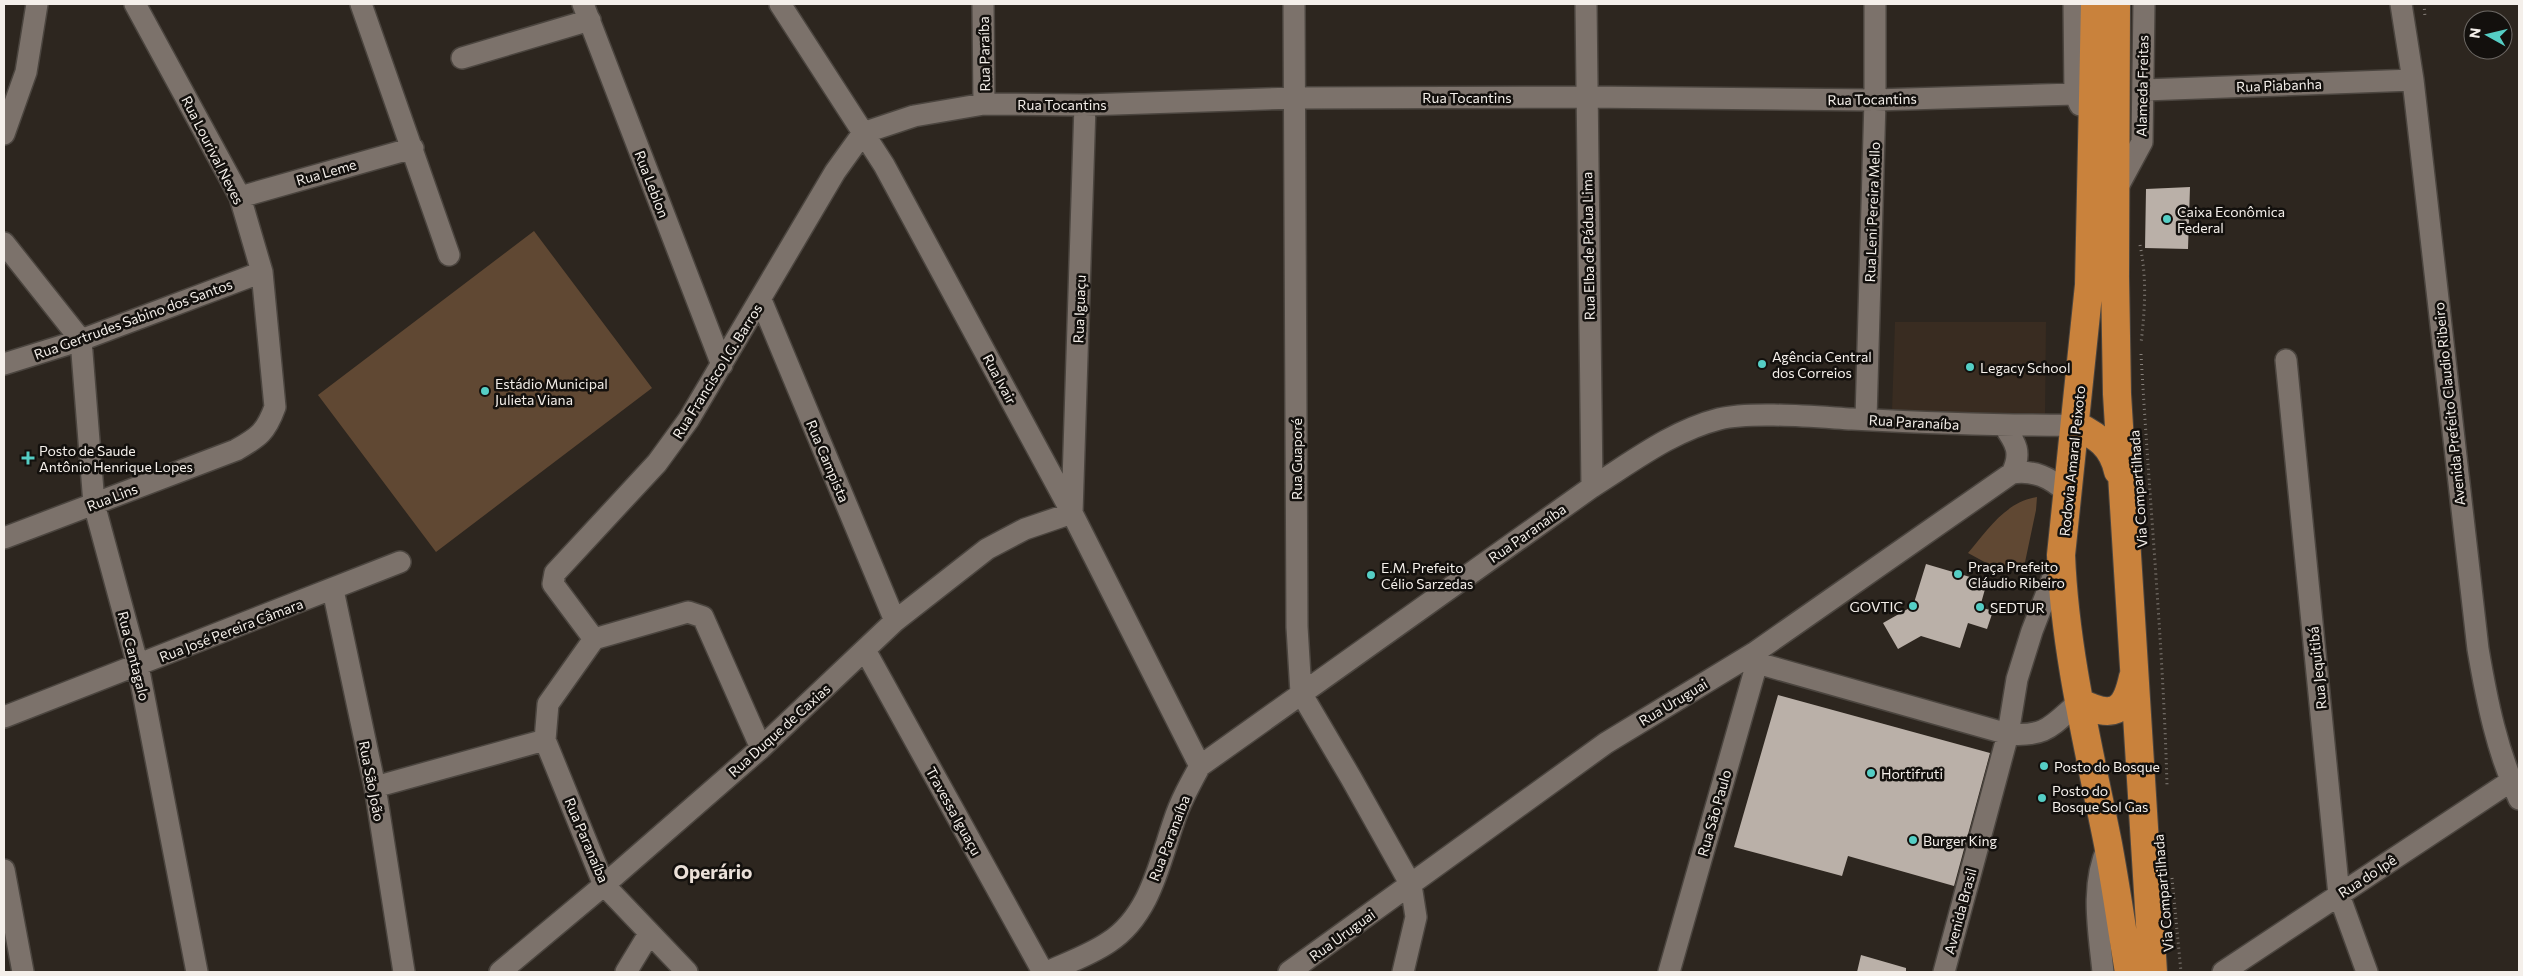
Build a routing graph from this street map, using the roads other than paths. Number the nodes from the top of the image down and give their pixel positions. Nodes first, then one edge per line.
1 (37, 4) edge
2 (135, 4) edge
3 (361, 4) edge
4 (780, 4) edge
5 (983, 4) edge
6 (1294, 4) edge
7 (1586, 4) edge
8 (1875, 4) edge
9 (2074, 4) edge
10 (2095, 4) edge
11 (2116, 4) edge
12 (2144, 4) edge
13 (2401, 4) edge
14 (586, 12) edge
15 (462, 58) dead end
16 (2413, 80) junction
17 (2144, 90) junction
18 (2075, 94) junction
19 (1586, 97) junction
20 (1296, 98) junction
21 (1875, 100) junction
22 (984, 104) junction
23 (1085, 104) junction
24 (863, 133) junction
25 (4, 134) edge
26 (2093, 135) junction
27 (413, 148) junction
28 (2115, 192) junction
29 (240, 197) junction
30 (4, 243) edge
31 (449, 255) dead end
32 (262, 272) junction
33 (761, 300) junction
34 (81, 340) junction
35 (2286, 360) dead end
36 (4, 364) edge
37 (722, 364) junction
38 (1866, 420) junction
39 (269, 423) joint
40 (2076, 424) junction
41 (2004, 426) junction
42 (2012, 472) junction
43 (2121, 484) junction
44 (1592, 487) junction
45 (2066, 492) junction
46 (94, 504) junction
47 (1072, 513) junction
48 (4, 538) edge
49 (2061, 555) junction
50 (400, 562) dead end
51 (333, 590) junction
52 (895, 621) junction
53 (594, 638) junction
54 (865, 650) junction
55 (1755, 658) junction
56 (138, 666) junction
57 (2134, 671) junction
58 (1301, 694) junction
59 (2079, 702) junction
60 (4, 717) edge
61 (2008, 734) junction
62 (545, 740) junction
63 (760, 748) junction
64 (1200, 766) junction
65 (374, 787) junction
66 (2515, 790) edge
67 (2108, 846) junction
68 (4, 870) edge
69 (1411, 885) junction
70 (604, 886) junction
71 (2339, 894) junction
72 (649, 934) junction
73 (23, 972) edge
74 (198, 972) edge
75 (404, 972) edge
76 (500, 972) edge
77 (626, 972) edge
78 (687, 972) edge
79 (1043, 972) edge
80 (1047, 972) edge
81 (1289, 972) edge
82 (1403, 972) edge
83 (1669, 972) edge
84 (1944, 972) edge
85 (2103, 972) edge
86 (2130, 972) edge
87 (2153, 972) edge
88 (2223, 972) edge
89 (2367, 972) edge

1 - 25 street
2 - 29 street, Rua Lourival Neves
3 - 27 street
4 - 24 street, Rua Ivair
5 - 22 street, Rua Paraíba
6 - 20 street, Rua Guaporé
7 - 19 street, Rua Elba de Pádua Lima
8 - 21 street, Rua Leni Pereira Mello
9 - 18 street
10 - 26 highway, Rodovia Amaral Peixoto
11 - 28 highway
12 - 17 street, Alameda Freitas
13 - 16 street, Avenida Prefeito Claudio Ribeiro
14 - 15 street
14 - 37 street, Rua Leblon
16 - 17 street, Rua Piabanha
16 - 66 street, Avenida Prefeito Claudio Ribeiro
17 - 28 street, Alameda Freitas
18 - 21 street, Rua Tocantins
18 - 26 street
19 - 20 street, Rua Tocantins
19 - 21 street, Rua Tocantins
19 - 44 street, Rua Elba de Pádua Lima
20 - 23 street, Rua Tocantins
20 - 58 street, Rua Guaporé
21 - 38 street, Rua Leni Pereira Mello
22 - 23 street, Rua Tocantins
22 - 24 street, Rua Tocantins
23 - 47 street, Rua Iguaçu
24 - 33 street, Rua Francisco I.G. Barros
24 - 47 street, Rua Ivair
26 - 40 highway, Rodovia Amaral Peixoto
27 - 29 street, Rua Leme
27 - 31 street
28 - 43 highway
29 - 32 street, Rua Lourival Neves
30 - 34 street
32 - 34 street, Rua Gertrudes Sabino dos Santos
32 - 39 street, Rua Lourival Neves
33 - 37 street, Rua Francisco I.G. Barros
33 - 52 street, Rua Campista
34 - 36 street, Rua Gertrudes Sabino dos Santos
34 - 46 street, Rua Cantagalo
35 - 71 street, Rua Jequitibá
37 - 53 street, Rua Francisco I.G. Barros
38 - 41 street, Rua Paranaíba
38 - 44 street, Rua Paranaíba
39 - 46 street, Rua Lins
40 - 41 street, Rua Paranaíba
40 - 43 highway
40 - 45 highway, Rodovia Amaral Peixoto
41 - 42 street
42 - 45 street
42 - 55 street, Rua Uruguai
43 - 57 highway
44 - 58 street, Rua Paranaíba
45 - 49 highway, Rodovia Amaral Peixoto
46 - 48 street, Rua Lins
46 - 56 street, Rua Cantagalo
47 - 52 street, Rua Duque de Caxias
47 - 64 street, Rua Ivair
49 - 59 highway, Rodovia Amaral Peixoto
49 - 61 street, Avenida Brasil
50 - 51 street, Rua José Pereira Câmara
51 - 56 street, Rua José Pereira Câmara
51 - 65 street, Rua São João
52 - 54 street, Rua Duque de Caxias
53 - 62 street
53 - 63 street
54 - 63 street, Rua Duque de Caxias
54 - 79 street, Travessa Iguaçu
55 - 61 street
55 - 69 street, Rua Uruguai
55 - 83 street, Rua São Paulo
56 - 60 street, Rua José Pereira Câmara
56 - 74 street, Rua Cantagalo
57 - 59 highway
57 - 87 highway
58 - 64 street, Rua Paranaíba
58 - 69 street, Rua Guaporé
59 - 61 street
59 - 67 highway, Rodovia Amaral Peixoto
61 - 84 street, Avenida Brasil
62 - 65 street
62 - 70 street, Rua Paranaíba
63 - 70 street, Rua Duque de Caxias
64 - 80 street, Rua Paranaíba
65 - 75 street, Rua São João
66 - 71 street, Rua do Ipê
67 - 85 street
67 - 86 highway, Rodovia Amaral Peixoto
68 - 73 street
69 - 81 street, Rua Uruguai
69 - 82 street, Rua Guaporé
70 - 72 street, Rua Paranaíba
70 - 76 street, Rua Duque de Caxias
71 - 88 street, Rua do Ipê
71 - 89 street, Rua Jequitibá
72 - 77 street
72 - 78 street, Rua Paranaíba

